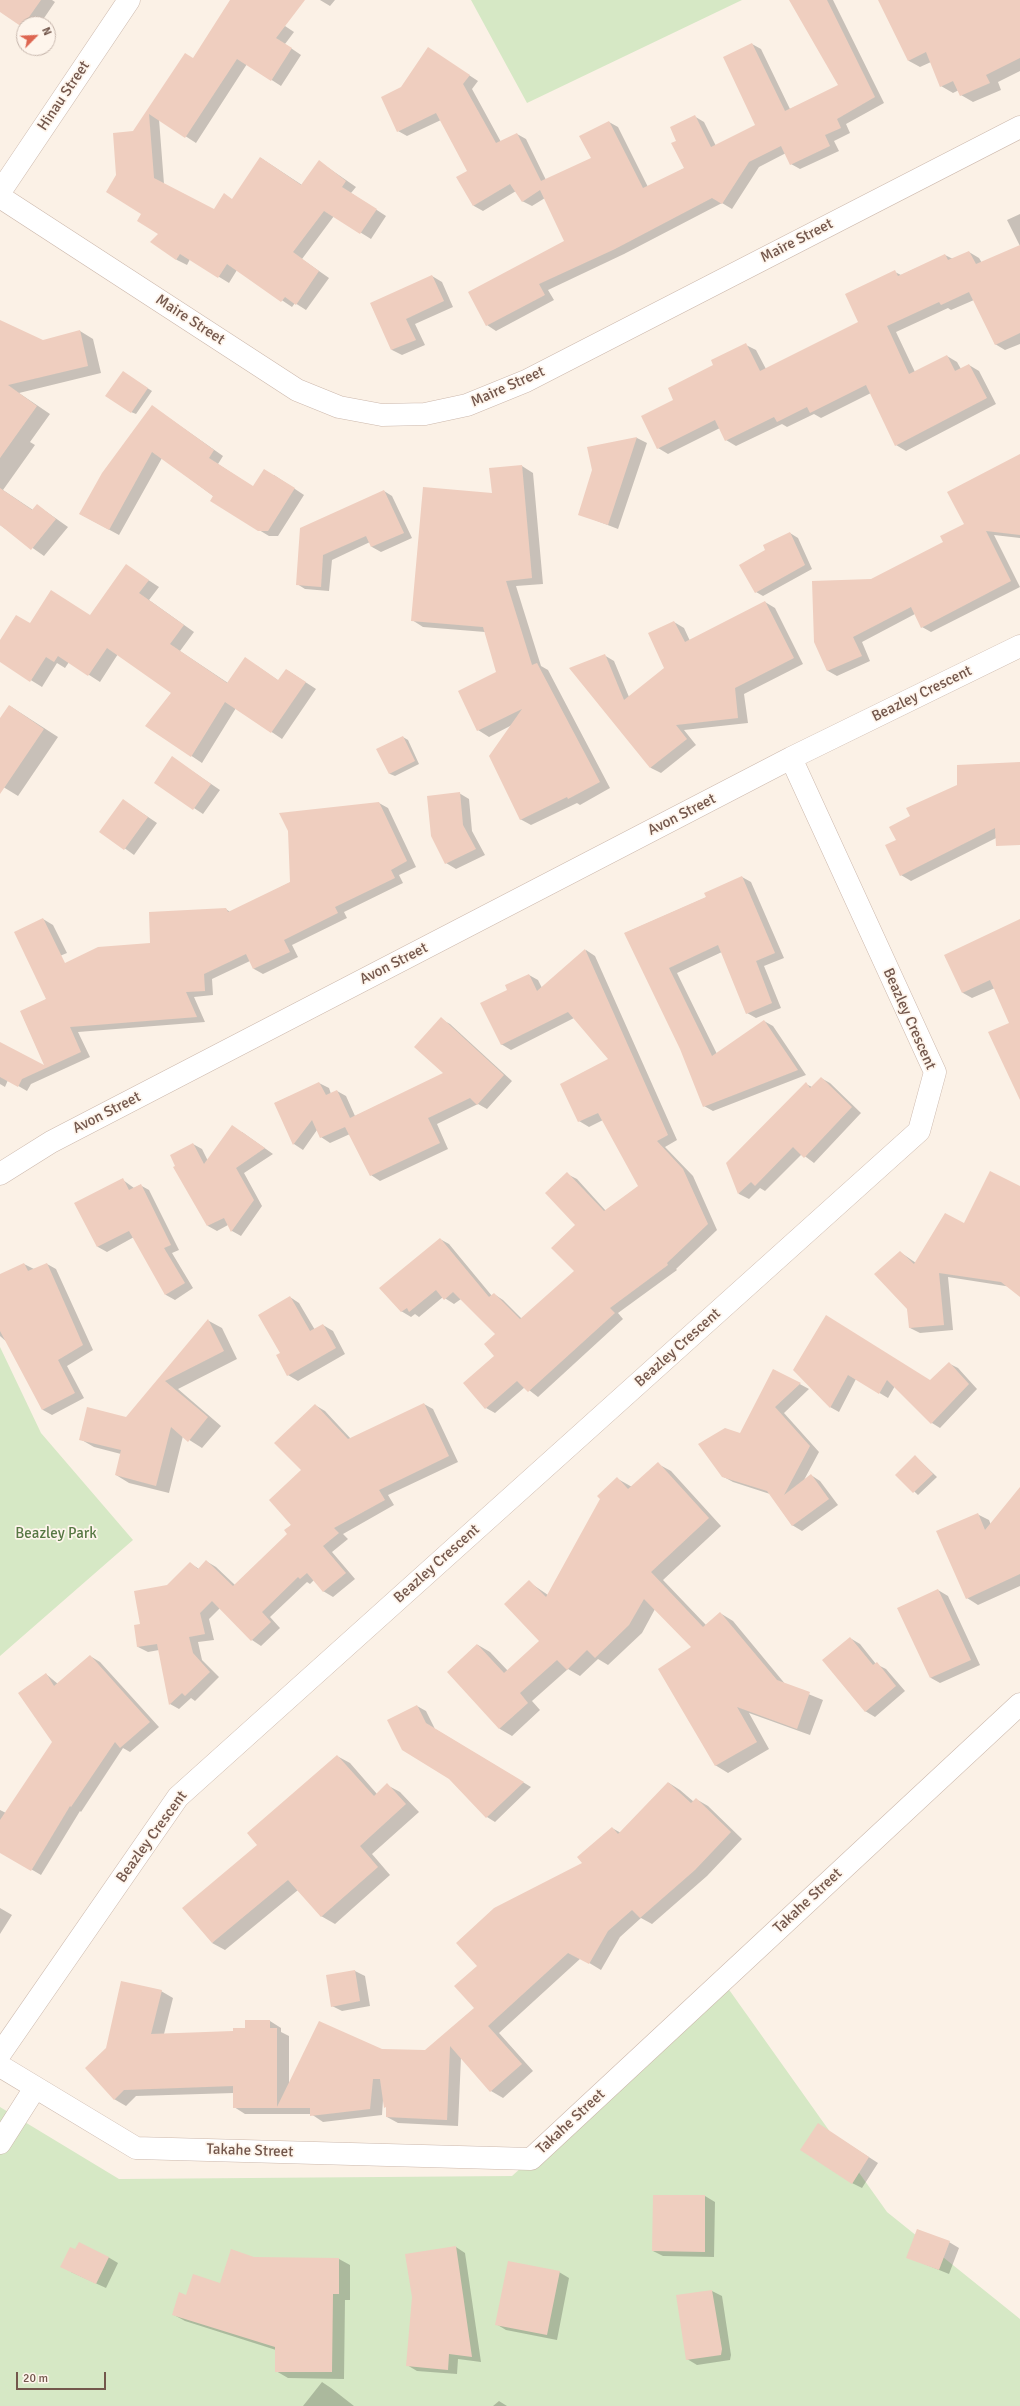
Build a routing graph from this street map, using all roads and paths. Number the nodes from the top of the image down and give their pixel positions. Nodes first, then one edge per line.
1 (129, 0) edge
2 (1020, 127) edge
3 (0, 192) edge
4 (0, 197) edge
5 (1020, 646) edge
6 (791, 758) junction
7 (0, 1174) edge
8 (1020, 1704) edge
9 (0, 2054) edge
10 (0, 2066) edge
11 (35, 2088) junction
12 (0, 2143) edge

1 - 3 street, Hinau Street
2 - 4 street, Maire Street
5 - 6 street, Beazley Crescent
6 - 7 street, Avon Street
6 - 9 street, Beazley Crescent
8 - 11 street, Takahe Street
10 - 11 street, Takahe Street
11 - 12 street

